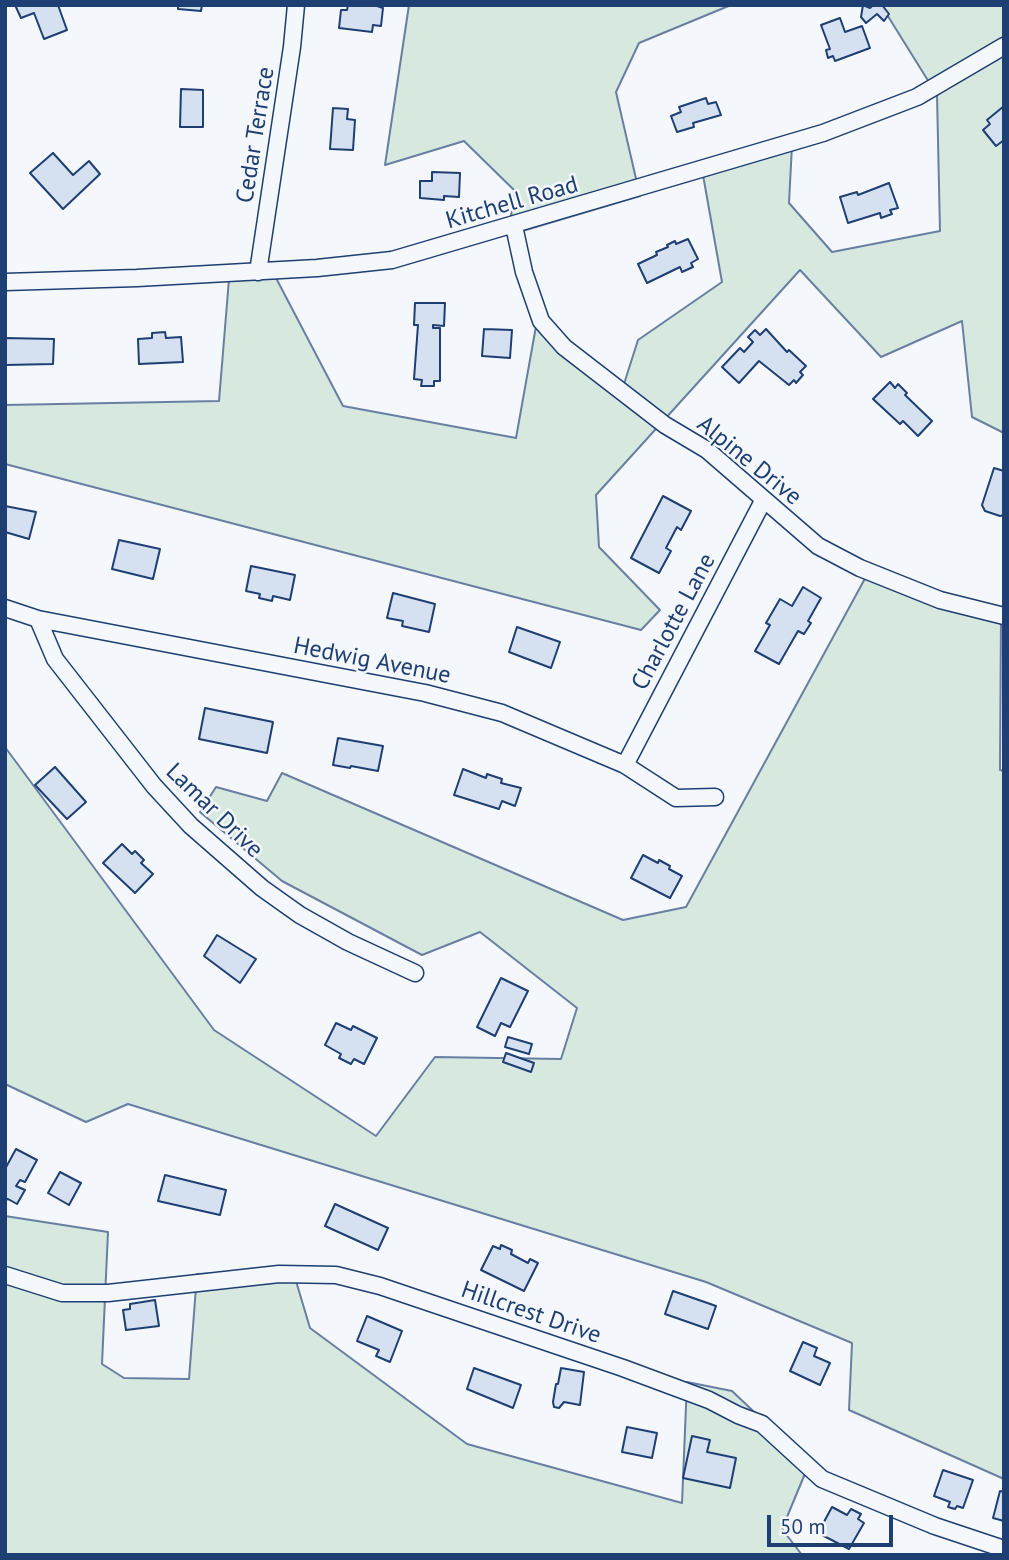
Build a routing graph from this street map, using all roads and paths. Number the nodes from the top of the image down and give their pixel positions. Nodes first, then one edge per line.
1 (296, 5) edge
2 (1004, 46) edge
3 (514, 226) junction
4 (258, 272) junction
5 (5, 282) edge
6 (763, 501) junction
7 (5, 608) edge
8 (1004, 615) edge
9 (38, 619) junction
10 (625, 765) junction
11 (715, 797) dead end
12 (415, 973) dead end
13 (5, 1275) edge
14 (1004, 1549) edge

1 - 4 street, Cedar Terrace
2 - 3 street, Kitchell Road
3 - 4 street, Kitchell Road
3 - 6 street, Alpine Drive
4 - 5 street, Kitchell Road
6 - 8 street, Alpine Drive
6 - 10 street, Charlotte Lane
7 - 9 street, Hedwig Avenue
9 - 10 street, Hedwig Avenue
9 - 12 street, Lamar Drive
10 - 11 street, Hedwig Avenue
13 - 14 street, Hillcrest Drive

